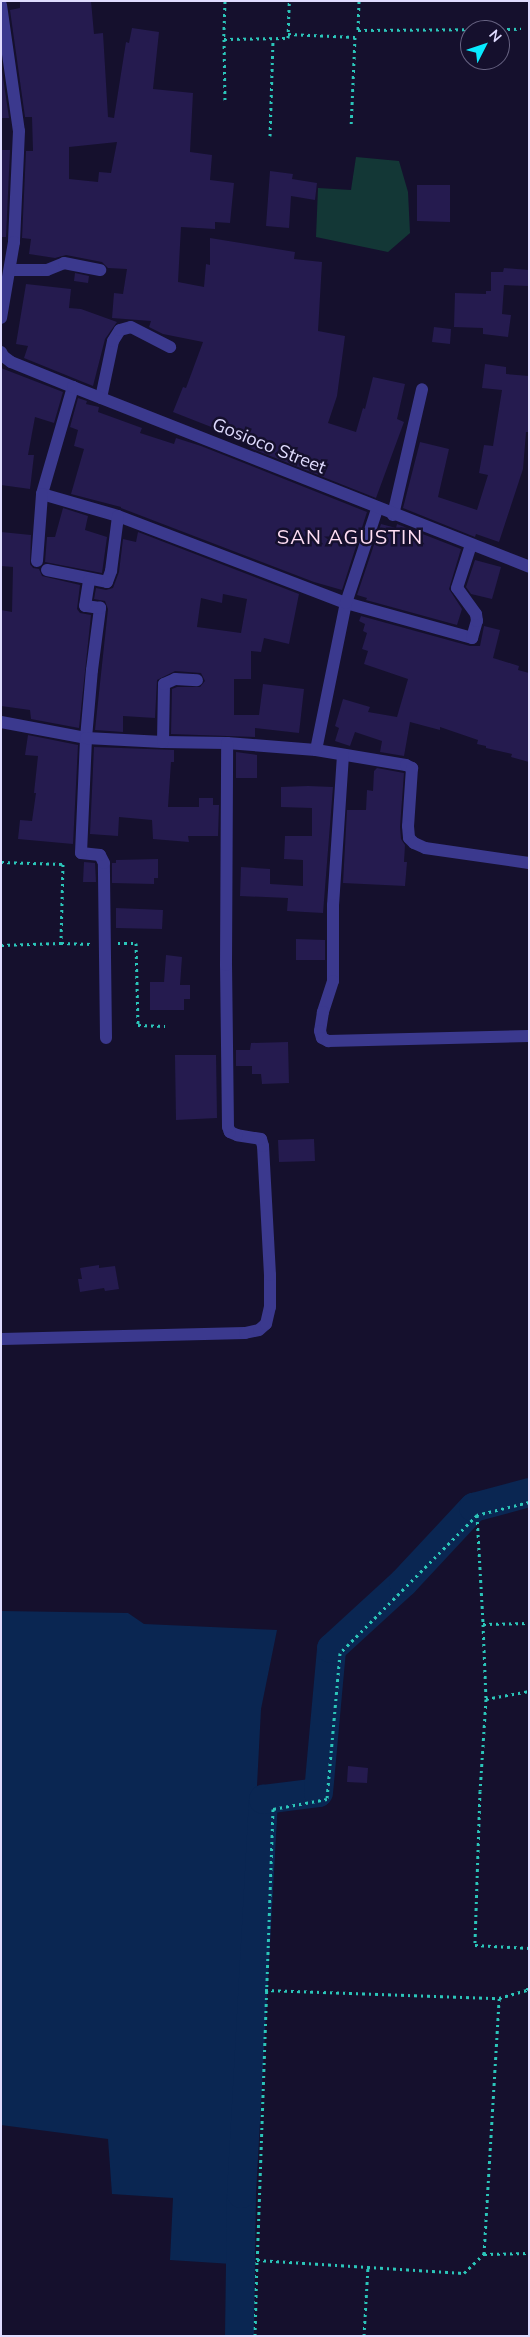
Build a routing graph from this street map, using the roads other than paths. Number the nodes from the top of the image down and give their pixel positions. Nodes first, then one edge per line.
1 (1, 5) edge
2 (10, 270) junction
3 (100, 270) dead end
4 (1, 318) edge
5 (170, 346) dead end
6 (1, 352) edge
7 (73, 387) junction
8 (422, 389) dead end
9 (102, 398) junction
10 (42, 494) junction
11 (377, 509) junction
12 (393, 515) junction
13 (118, 516) junction
14 (471, 545) junction
15 (36, 561) dead end
16 (529, 567) edge
17 (47, 570) dead end
18 (89, 580) junction
19 (346, 603) junction
20 (197, 680) dead end
21 (1, 722) edge
22 (86, 738) junction
23 (163, 742) junction
24 (227, 743) junction
25 (316, 750) junction
26 (343, 755) junction
27 (529, 863) edge
28 (529, 1036) edge
29 (106, 1038) dead end
30 (2, 1339) edge

1 - 2 street
2 - 3 street
2 - 4 street
5 - 9 street
6 - 7 street, Gosioco Street
7 - 9 street, Gosioco Street
7 - 10 street
8 - 12 street
9 - 11 street, Gosioco Street
10 - 13 street
10 - 15 street
11 - 12 street, Gosioco Street
11 - 19 street
12 - 14 street, Gosioco Street
13 - 18 street
13 - 19 street
14 - 16 street, Gosioco Street
14 - 19 street
17 - 18 street
18 - 22 street
19 - 25 street
20 - 23 street
21 - 22 street
22 - 23 street
22 - 29 street
23 - 24 street
24 - 25 street
24 - 30 street
25 - 26 street
26 - 27 street
26 - 28 street

